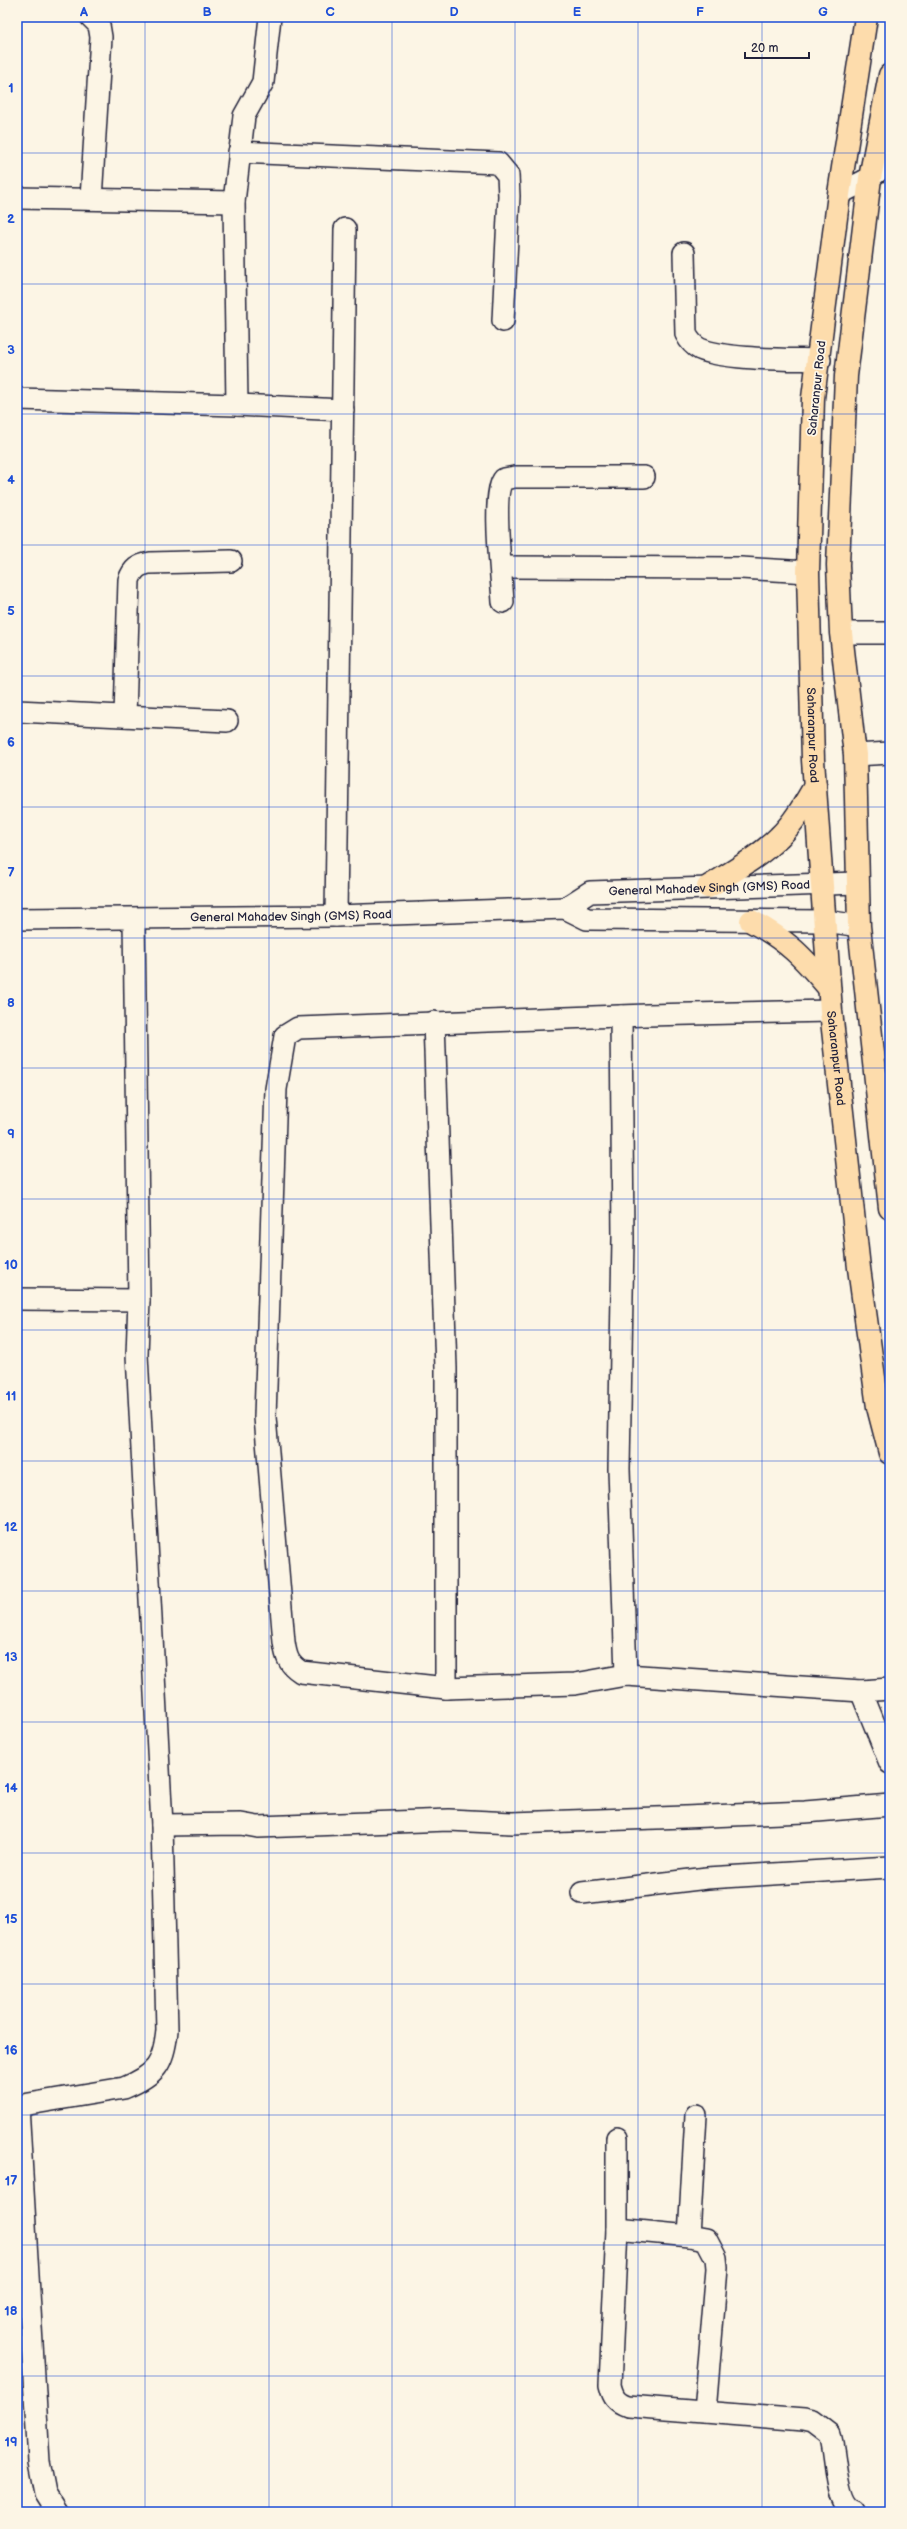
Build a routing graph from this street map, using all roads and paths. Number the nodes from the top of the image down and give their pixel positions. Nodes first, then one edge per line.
1 (91, 17) edge
2 (270, 17) edge
3 (866, 17) edge
4 (890, 75) edge
5 (240, 152) junction
6 (890, 161) edge
7 (870, 178) junction
8 (839, 194) junction
9 (17, 198) edge
10 (91, 199) junction
11 (234, 202) junction
12 (346, 229) dead end
13 (684, 254) dead end
14 (502, 321) dead end
15 (820, 360) junction
16 (17, 400) edge
17 (237, 405) junction
18 (343, 410) junction
19 (644, 477) dead end
20 (231, 561) dead end
21 (501, 567) junction
22 (808, 572) junction
23 (503, 602) dead end
24 (890, 632) edge
25 (841, 633) junction
26 (17, 711) edge
27 (125, 716) junction
28 (227, 721) dead end
29 (890, 752) edge
30 (855, 755) junction
31 (815, 786) junction
32 (823, 882) junction
33 (857, 883) junction
34 (708, 887) junction
35 (565, 908) junction
36 (336, 916) junction
37 (17, 919) edge
38 (134, 920) junction
39 (751, 921) junction
40 (826, 921) junction
41 (858, 926) junction
42 (829, 988) junction
43 (831, 1011) junction
44 (621, 1016) junction
45 (434, 1022) junction
46 (890, 1208) edge
47 (17, 1299) edge
48 (139, 1300) junction
49 (884, 1406) edge
50 (890, 1453) edge
51 (626, 1675) junction
52 (446, 1688) junction
53 (890, 1689) edge
54 (861, 1691) junction
55 (890, 1763) edge
56 (890, 1805) edge
57 (162, 1825) junction
58 (890, 1867) edge
59 (582, 1893) dead end
60 (18, 2106) edge
61 (696, 2115) dead end
62 (617, 2138) dead end
63 (616, 2229) junction
64 (689, 2236) junction
65 (705, 2412) junction
66 (57, 2512) edge
67 (854, 2512) edge

1 - 10 street
2 - 5 street
3 - 8 main road, Saharanpur Road
4 - 7 main road
5 - 11 street
5 - 14 street
6 - 7 street
7 - 8 street
7 - 25 main road
8 - 15 main road, Saharanpur Road
9 - 10 street
10 - 11 street
11 - 17 street
12 - 18 street
13 - 15 street
15 - 22 main road, Saharanpur Road
16 - 17 street
17 - 18 street
18 - 36 street
19 - 21 street
20 - 27 street
21 - 22 street
21 - 23 street
22 - 31 main road, Saharanpur Road
24 - 25 street
25 - 30 main road
26 - 27 street
27 - 28 street
29 - 30 street
30 - 33 main road
31 - 32 main road, Saharanpur Road
31 - 34 main road
32 - 33 street, General Mahadev Singh (GMS) Road
32 - 34 street, General Mahadev Singh (GMS) Road
32 - 40 main road, Saharanpur Road
33 - 41 main road
34 - 35 street, General Mahadev Singh (GMS) Road
35 - 36 street, General Mahadev Singh (GMS) Road
35 - 39 street, General Mahadev Singh (GMS) Road
36 - 38 street, General Mahadev Singh (GMS) Road
37 - 38 street, General Mahadev Singh (GMS) Road
38 - 48 street
39 - 40 street, General Mahadev Singh (GMS) Road
39 - 42 main road
40 - 41 street, General Mahadev Singh (GMS) Road
40 - 42 main road, Saharanpur Road
41 - 46 main road
42 - 43 main road, Saharanpur Road
43 - 44 street
43 - 49 main road, Saharanpur Road
44 - 45 street
44 - 51 street
45 - 52 street
45 - 52 street
47 - 48 street
48 - 57 street
49 - 50 main road, Saharanpur Road
51 - 52 street
51 - 54 street
53 - 54 street
54 - 55 street
56 - 57 street
57 - 60 street
58 - 59 street
60 - 66 street
61 - 64 street
62 - 63 street
63 - 64 street
63 - 65 street
64 - 65 street
65 - 67 street

